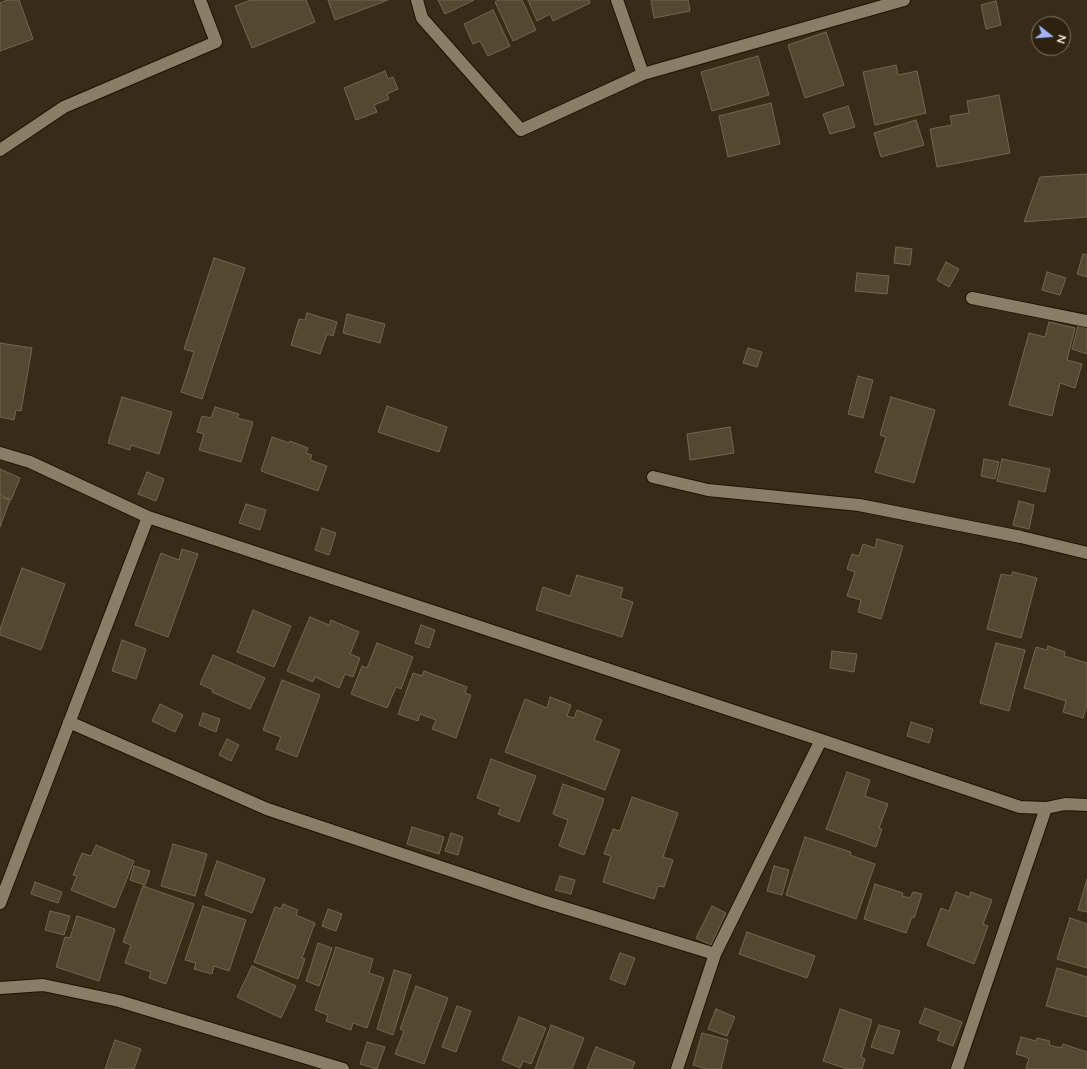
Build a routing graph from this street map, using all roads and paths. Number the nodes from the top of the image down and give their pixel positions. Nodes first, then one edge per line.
1 (200, 0) edge
2 (417, 0) edge
3 (617, 0) edge
4 (904, 0) edge
5 (643, 74) junction
6 (0, 150) edge
7 (972, 298) dead end
8 (1087, 321) edge
9 (0, 453) edge
10 (653, 477) dead end
11 (148, 516) junction
12 (1087, 553) edge
13 (69, 722) junction
14 (821, 740) junction
15 (1087, 805) edge
16 (1046, 808) junction
17 (0, 902) edge
18 (715, 954) junction
19 (0, 988) edge
20 (343, 1069) edge
21 (677, 1069) edge
22 (957, 1069) edge

1 - 6 street
2 - 5 street
3 - 5 street
4 - 5 street
7 - 8 street
9 - 11 street
10 - 12 street
11 - 13 street
11 - 14 street
13 - 17 street
13 - 18 street
14 - 16 street
14 - 18 street
15 - 16 street
16 - 22 street
18 - 21 street
19 - 20 street

